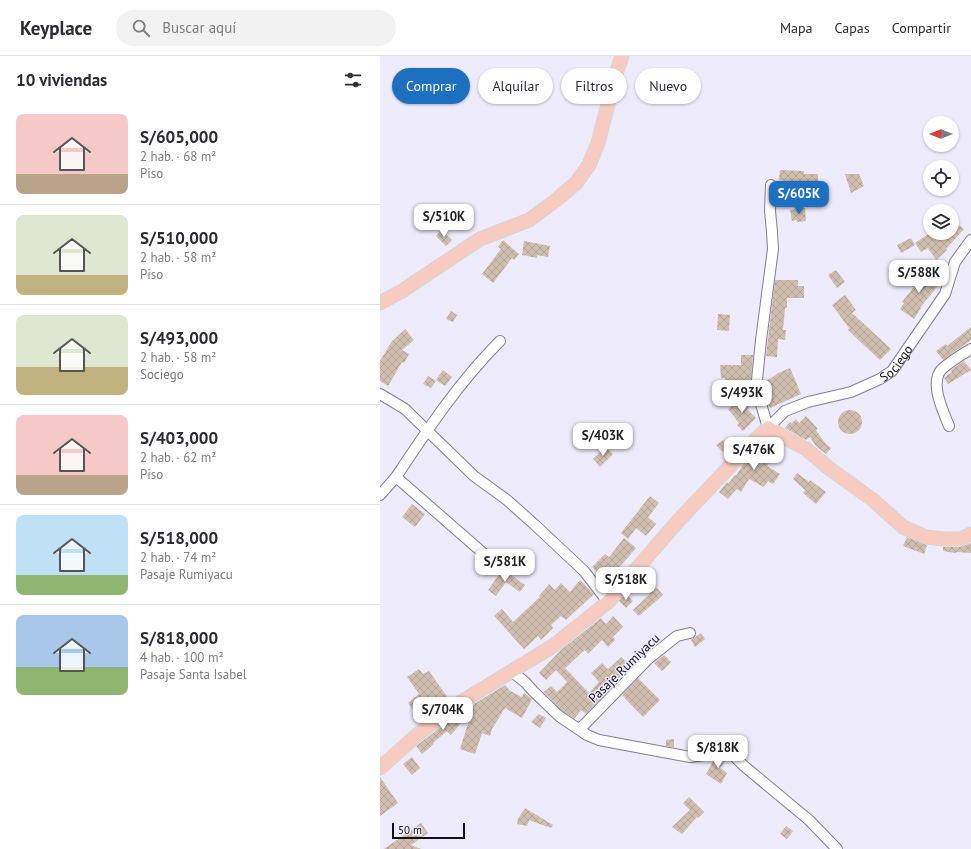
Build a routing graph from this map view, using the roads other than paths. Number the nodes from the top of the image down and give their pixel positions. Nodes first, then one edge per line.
1 (622, 56) edge
2 (771, 185) dead end
3 (971, 240) edge
4 (380, 303) edge
5 (500, 341) dead end
6 (971, 349) edge
7 (380, 394) edge
8 (948, 426) dead end
9 (768, 428) junction
10 (427, 430) junction
11 (396, 477) junction
12 (380, 495) edge
13 (971, 534) edge
14 (491, 560) dead end
15 (608, 602) junction
16 (690, 632) dead end
17 (510, 671) junction
18 (580, 729) junction
19 (380, 768) edge
20 (838, 849) edge

1 - 4 main road
2 - 9 street
3 - 9 street, Sociego
5 - 10 street
6 - 8 street
7 - 10 street
9 - 13 main road
9 - 15 main road
10 - 11 street
10 - 15 street
11 - 12 street
11 - 14 street
15 - 17 main road
16 - 18 street, Pasaje Rumiyacu
17 - 18 street
17 - 19 main road
18 - 20 street

